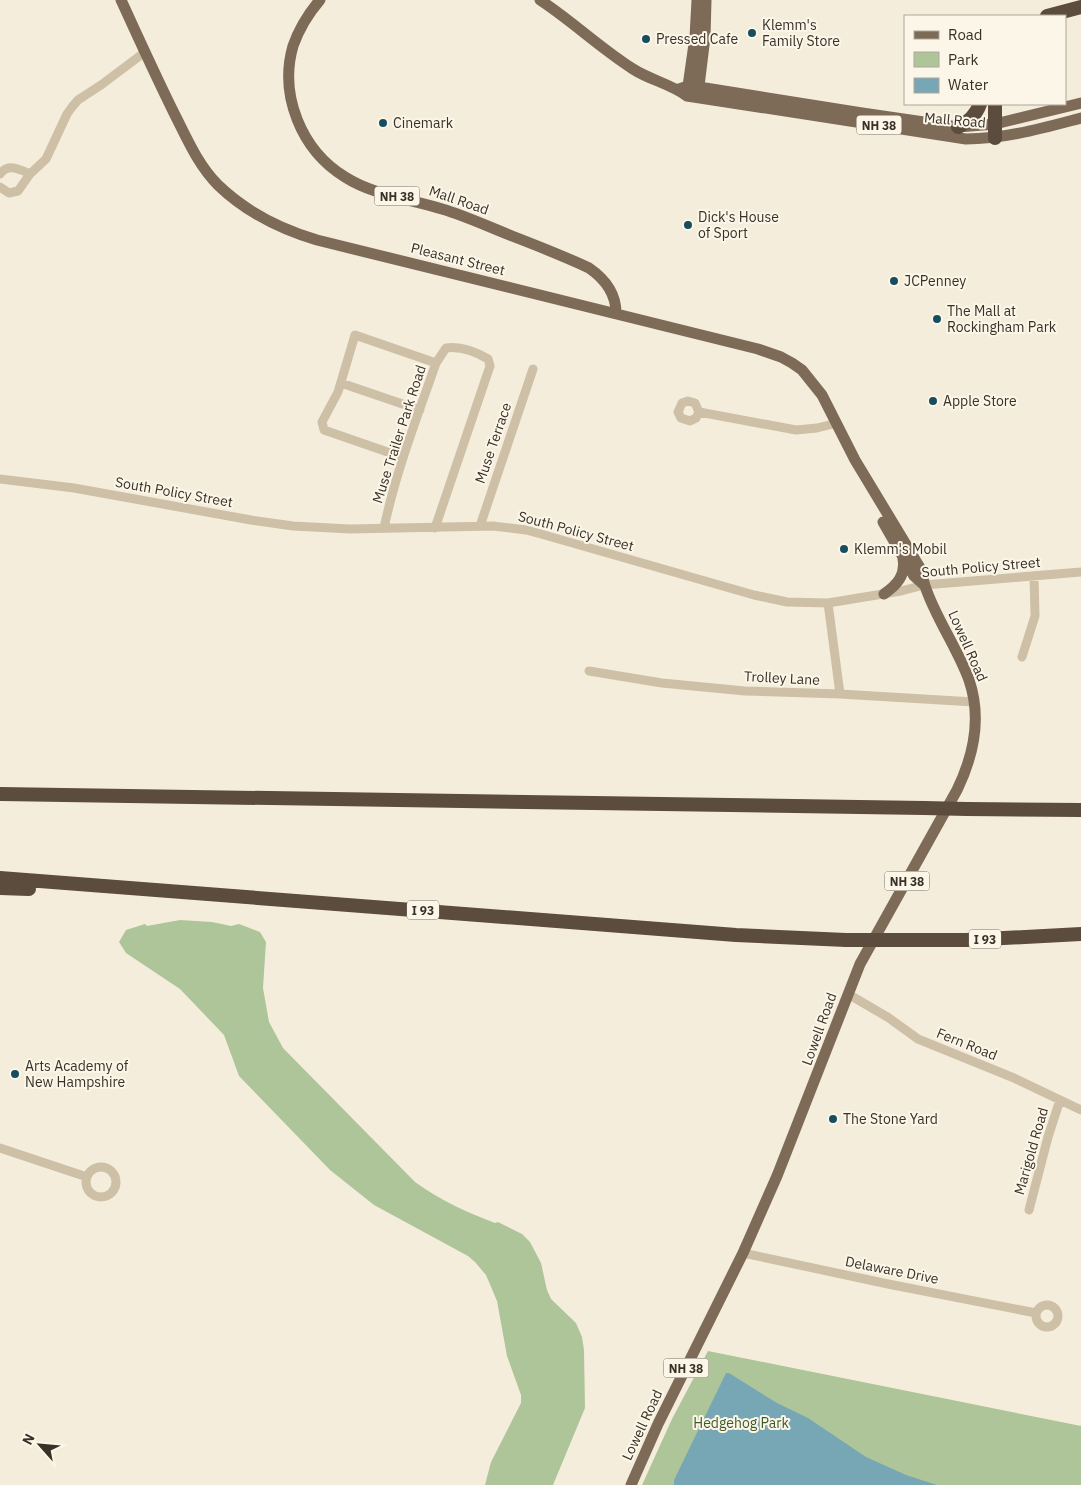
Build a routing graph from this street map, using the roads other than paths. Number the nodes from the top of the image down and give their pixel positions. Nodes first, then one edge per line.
1 (121, 0) edge
2 (320, 0) edge
3 (540, 0) edge
4 (697, 0) edge
5 (706, 0) edge
6 (1081, 7) edge
7 (1051, 15) edge
8 (145, 52) junction
9 (690, 91) junction
10 (1081, 103) edge
11 (980, 105) edge
12 (995, 105) edge
13 (1081, 118) edge
14 (958, 127) junction
15 (995, 131) junction
16 (0, 174) edge
17 (30, 174) junction
18 (0, 187) edge
19 (616, 313) junction
20 (436, 363) junction
21 (533, 369) dead end
22 (341, 382) junction
23 (420, 410) junction
24 (699, 412) dead end
25 (837, 423) junction
26 (402, 458) junction
27 (855, 460) junction
28 (0, 479) edge
29 (480, 526) junction
30 (384, 528) junction
31 (435, 528) junction
32 (903, 557) junction
33 (1081, 572) edge
34 (1034, 576) junction
35 (924, 584) junction
36 (884, 594) junction
37 (828, 603) junction
38 (1022, 656) dead end
39 (589, 671) dead end
40 (840, 694) junction
41 (974, 702) junction
42 (0, 794) edge
43 (1081, 808) edge
44 (0, 878) edge
45 (0, 888) edge
46 (175, 893) junction
47 (1081, 934) edge
48 (848, 994) junction
49 (1060, 1100) junction
50 (1081, 1110) edge
51 (0, 1148) edge
52 (87, 1177) dead end
53 (1029, 1210) dead end
54 (743, 1253) junction
55 (1036, 1313) dead end
56 (631, 1485) edge

1 - 8 main road, Pleasant Street
2 - 19 main road, Mall Road / NH 38
3 - 9 main road, Mall Road / NH 38
4 - 9 main road
5 - 9 main road
6 - 7 highway
8 - 17 street
8 - 19 main road, Pleasant Street
9 - 14 main road, Mall Road / NH 38
9 - 15 main road, Mall Road / NH 38
10 - 15 main road, Mall Road / NH 38
11 - 14 highway
12 - 15 highway
13 - 15 main road, Mall Road / NH 38
14 - 15 main road, Mall Road / NH 38
16 - 17 street
17 - 18 street
19 - 25 main road, Pleasant Street / NH 38
20 - 22 street, Muse Trailer Park Road
20 - 23 street, Muse Trailer Park Road
20 - 31 street
21 - 29 street, Muse Terrace
22 - 23 street
22 - 26 street
23 - 26 street, Muse Trailer Park Road
24 - 25 street
25 - 27 main road, Pleasant Street / NH 38
26 - 30 street, Muse Trailer Park Road
27 - 32 main road, Pleasant Street / NH 38
27 - 35 main road, Pleasant Street / NH 38
28 - 30 street, South Policy Street
29 - 31 street, South Policy Street
29 - 37 street, South Policy Street
30 - 31 street, South Policy Street
32 - 35 main road, Pleasant Street / NH 38
32 - 36 main road
33 - 34 street, South Policy Street
34 - 35 street, South Policy Street
34 - 38 street
35 - 36 street, South Policy Street
35 - 41 main road, Lowell Road / NH 38
36 - 37 street, South Policy Street
37 - 40 street
39 - 40 street, Trolley Lane
40 - 41 street, Trolley Lane
41 - 48 main road, Lowell Road / NH 38
42 - 43 highway, bridge
44 - 46 highway, I 93
45 - 46 highway
46 - 47 highway, I 93, bridge
48 - 49 street, Fern Road
48 - 54 main road, Lowell Road / NH 38
49 - 50 street, Fern Road
49 - 53 street, Marigold Road
51 - 52 street
54 - 55 street, Delaware Drive
54 - 56 main road, Lowell Road / NH 38

